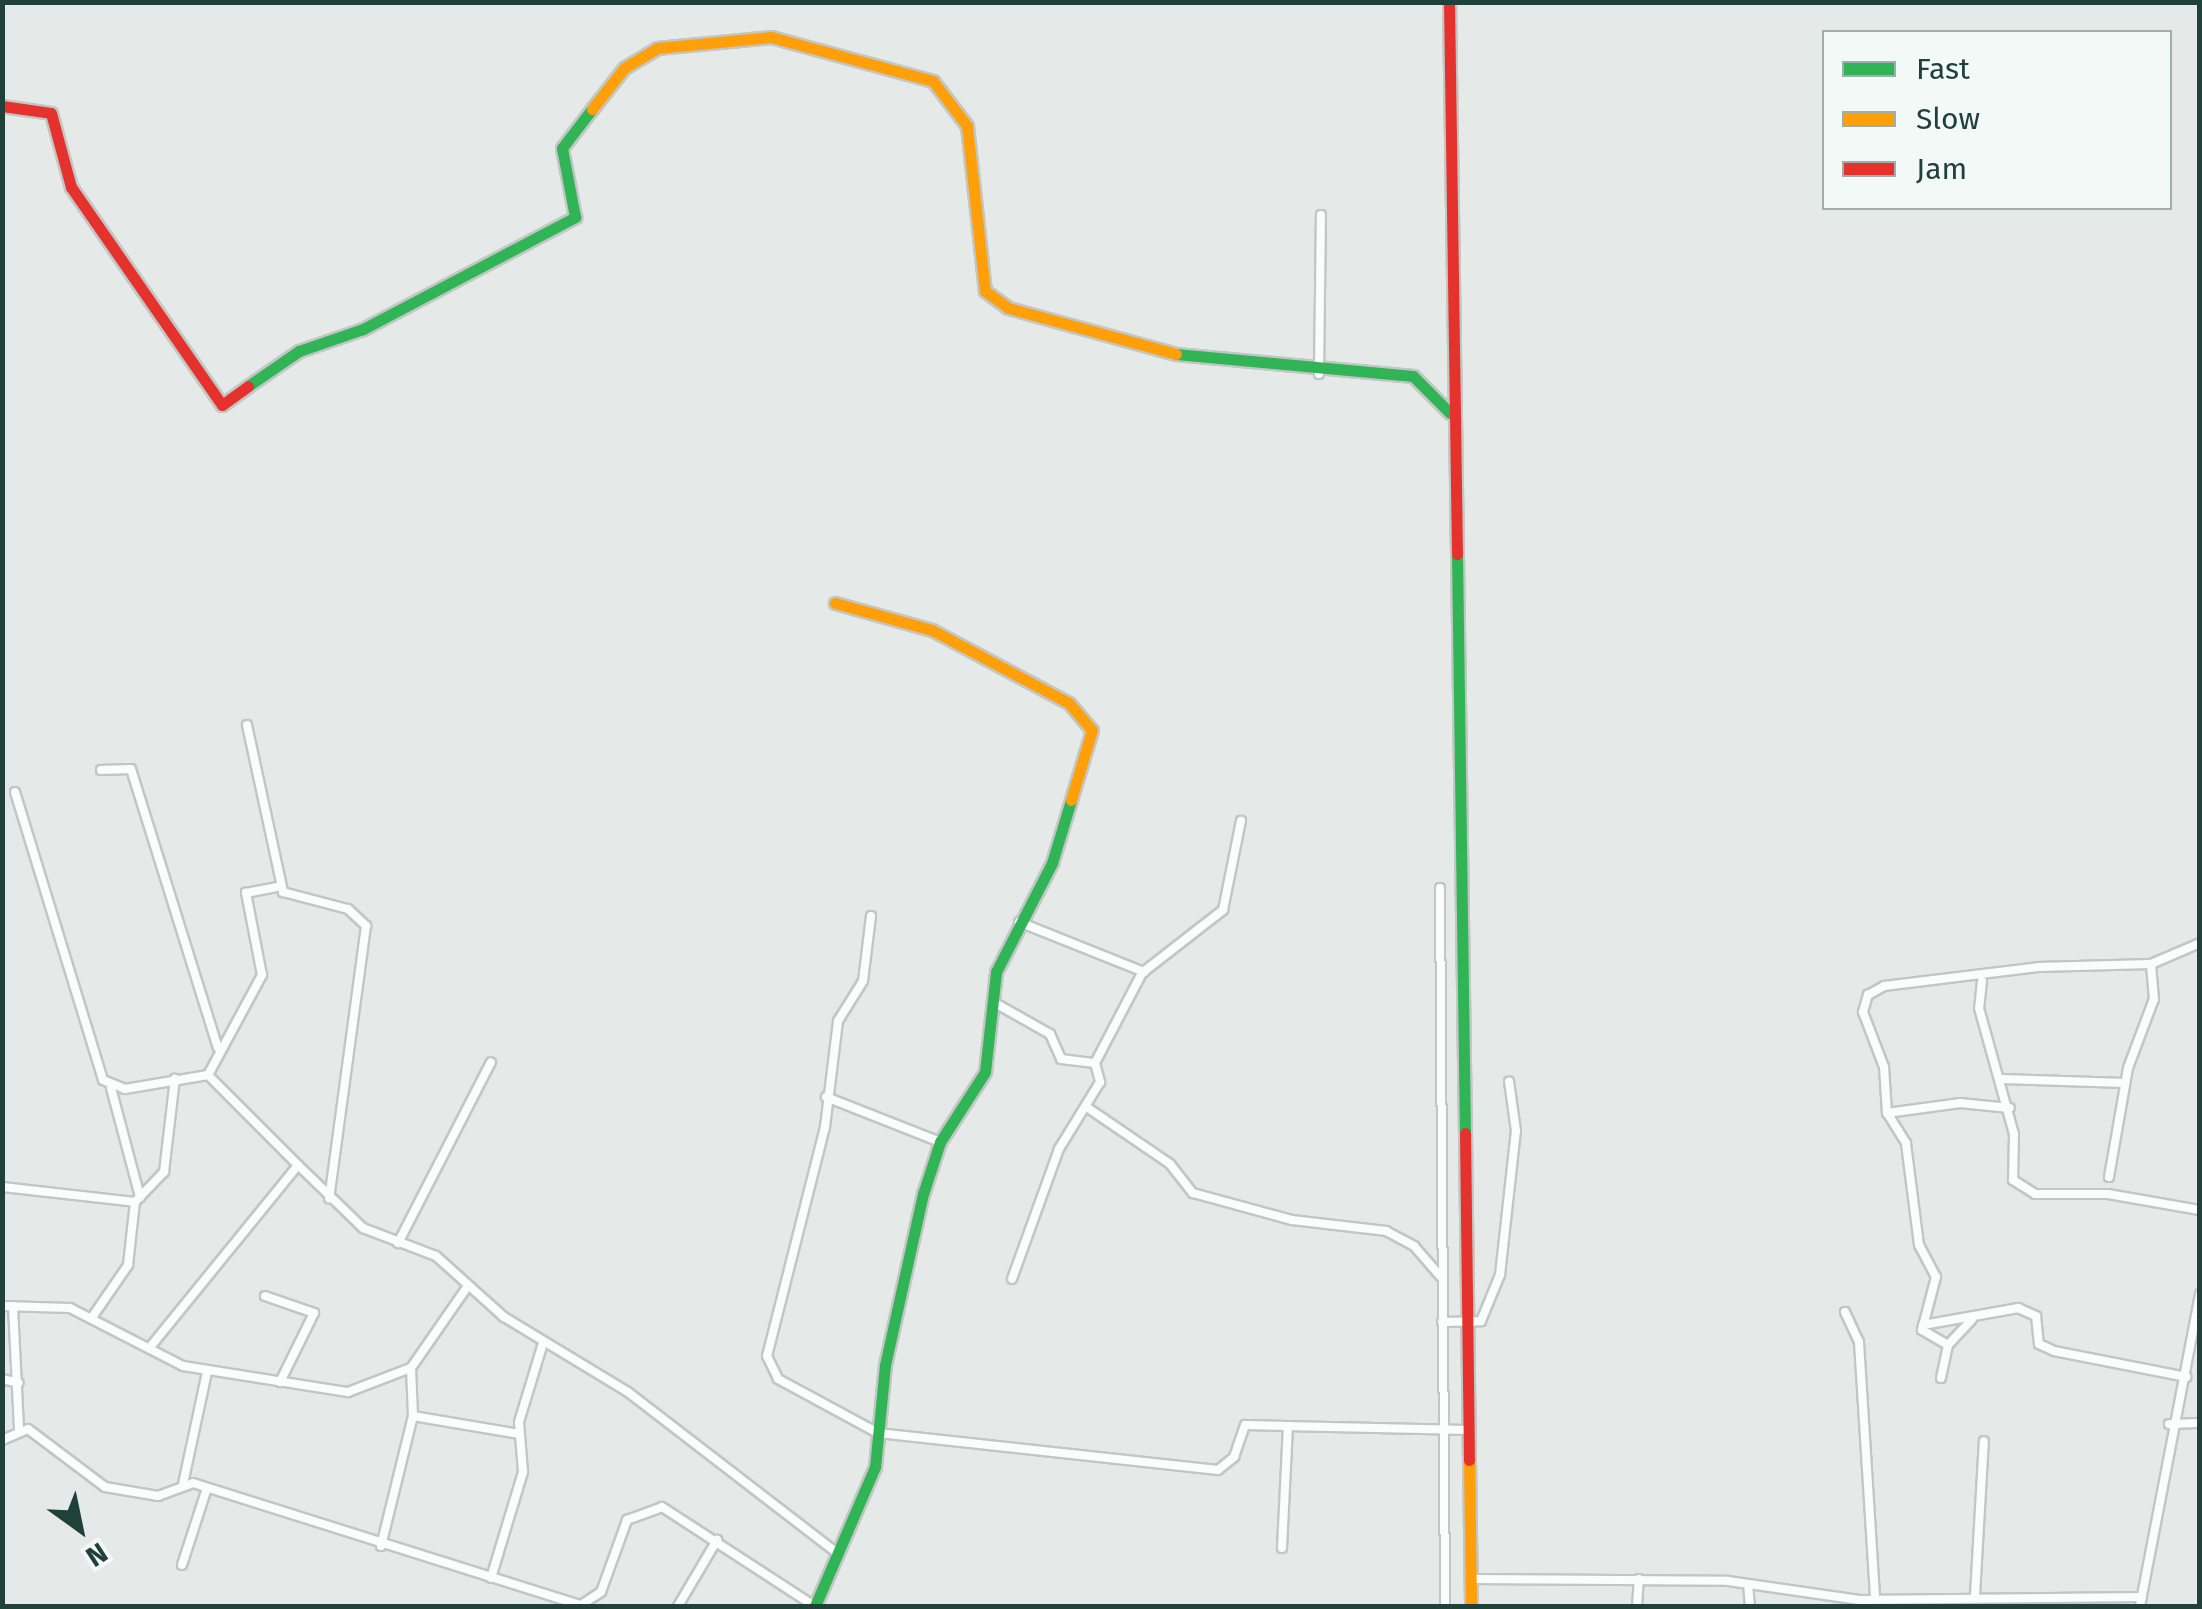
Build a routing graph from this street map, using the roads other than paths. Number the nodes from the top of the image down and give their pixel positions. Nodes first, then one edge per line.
1 (1449, 2) edge
2 (2, 106) edge
3 (1321, 215) dead end
4 (1319, 374) junction
5 (1450, 413) junction
6 (835, 603) dead end
7 (247, 725) dead end
8 (101, 770) dead end
9 (15, 792) dead end
10 (1241, 821) dead end
11 (281, 886) junction
12 (1440, 888) dead end
13 (871, 916) dead end
14 (1018, 922) junction
15 (2200, 943) edge
16 (2151, 964) junction
17 (1144, 972) junction
18 (1982, 981) junction
19 (994, 1002) junction
20 (218, 1048) junction
21 (491, 1062) dead end
22 (1095, 1063) junction
23 (208, 1076) junction
24 (2002, 1078) junction
25 (176, 1079) junction
26 (1509, 1081) dead end
27 (2125, 1083) junction
28 (111, 1088) junction
29 (826, 1098) junction
30 (1088, 1108) junction
31 (2010, 1108) junction
32 (1887, 1113) junction
33 (940, 1142) junction
34 (298, 1165) junction
35 (2109, 1177) dead end
36 (2, 1187) edge
37 (328, 1198) junction
38 (137, 1199) junction
39 (2200, 1210) edge
40 (398, 1243) junction
41 (1440, 1276) junction
42 (1012, 1279) dead end
43 (467, 1287) junction
44 (2200, 1294) edge
45 (266, 1296) dead end
46 (8, 1306) edge
47 (1845, 1312) dead end
48 (93, 1316) junction
49 (1972, 1319) junction
50 (1467, 1321) junction
51 (1442, 1322) junction
52 (1923, 1325) junction
53 (544, 1343) junction
54 (1948, 1345) junction
55 (150, 1346) junction
56 (411, 1368) junction
57 (207, 1372) junction
58 (2186, 1376) junction
59 (1941, 1378) dead end
60 (2, 1379) edge
61 (280, 1382) junction
62 (19, 1384) junction
63 (413, 1416) junction
64 (2200, 1423) edge
65 (2170, 1424) junction
66 (1288, 1426) junction
67 (1444, 1427) junction
68 (19, 1429) junction
69 (1464, 1430) junction
70 (878, 1433) junction
71 (519, 1434) junction
72 (2, 1440) edge
73 (1984, 1441) dead end
74 (183, 1484) junction
75 (207, 1488) junction
76 (716, 1540) junction
77 (382, 1546) junction
78 (1282, 1548) dead end
79 (838, 1554) junction
80 (182, 1565) dead end
81 (491, 1578) junction
82 (1472, 1579) junction
83 (1639, 1579) junction
84 (1748, 1584) junction
85 (1974, 1595) junction
86 (1874, 1599) junction
87 (2141, 1602) edge
88 (678, 1606) edge
89 (814, 1606) edge
90 (1445, 1606) edge
91 (1472, 1606) edge
92 (1636, 1606) edge
93 (1750, 1606) edge

1 - 5 street
2 - 4 street
3 - 4 street
4 - 5 street
5 - 50 street
6 - 14 street
7 - 11 street
8 - 20 street
9 - 28 street
10 - 17 street
11 - 20 street
11 - 37 street
12 - 41 street
13 - 29 street
14 - 17 street
14 - 19 street
15 - 16 street
16 - 18 street
16 - 27 street
17 - 22 street
18 - 24 street
18 - 32 street
19 - 22 street
19 - 33 street
20 - 23 street
21 - 40 street
22 - 30 street
23 - 25 street
23 - 34 street
24 - 27 street
24 - 31 street
25 - 28 street
25 - 38 street
26 - 50 street
27 - 35 street
28 - 38 street
29 - 33 street
29 - 70 street
30 - 41 street
30 - 42 street
31 - 32 street
31 - 39 street
32 - 52 street
33 - 70 street
34 - 37 street
34 - 55 street
36 - 38 street
37 - 40 street
38 - 48 street
40 - 43 street
41 - 51 street
43 - 53 street
43 - 56 street
44 - 58 street
45 - 61 street
46 - 48 street
46 - 62 street
47 - 86 street
48 - 55 street
49 - 52 street
49 - 54 street
49 - 58 street
50 - 51 street
50 - 69 street
51 - 67 street
52 - 54 street
53 - 71 street
53 - 79 street
54 - 59 street
55 - 57 street
56 - 61 street
56 - 63 street
57 - 61 street
57 - 74 street
58 - 65 street
60 - 62 street
62 - 68 street
63 - 71 street
63 - 77 street
64 - 65 street
65 - 87 street
66 - 67 street
66 - 70 street
66 - 78 street
67 - 69 street
67 - 90 street
68 - 72 street
68 - 74 street
69 - 82 street
70 - 79 street
71 - 81 street
73 - 85 street
74 - 75 street
75 - 77 street
75 - 80 street
76 - 81 street
76 - 88 street
76 - 89 street
77 - 81 street
79 - 89 street
82 - 83 street
82 - 91 street
83 - 84 street
83 - 92 street
84 - 86 street
84 - 93 street
85 - 86 street
85 - 87 street

